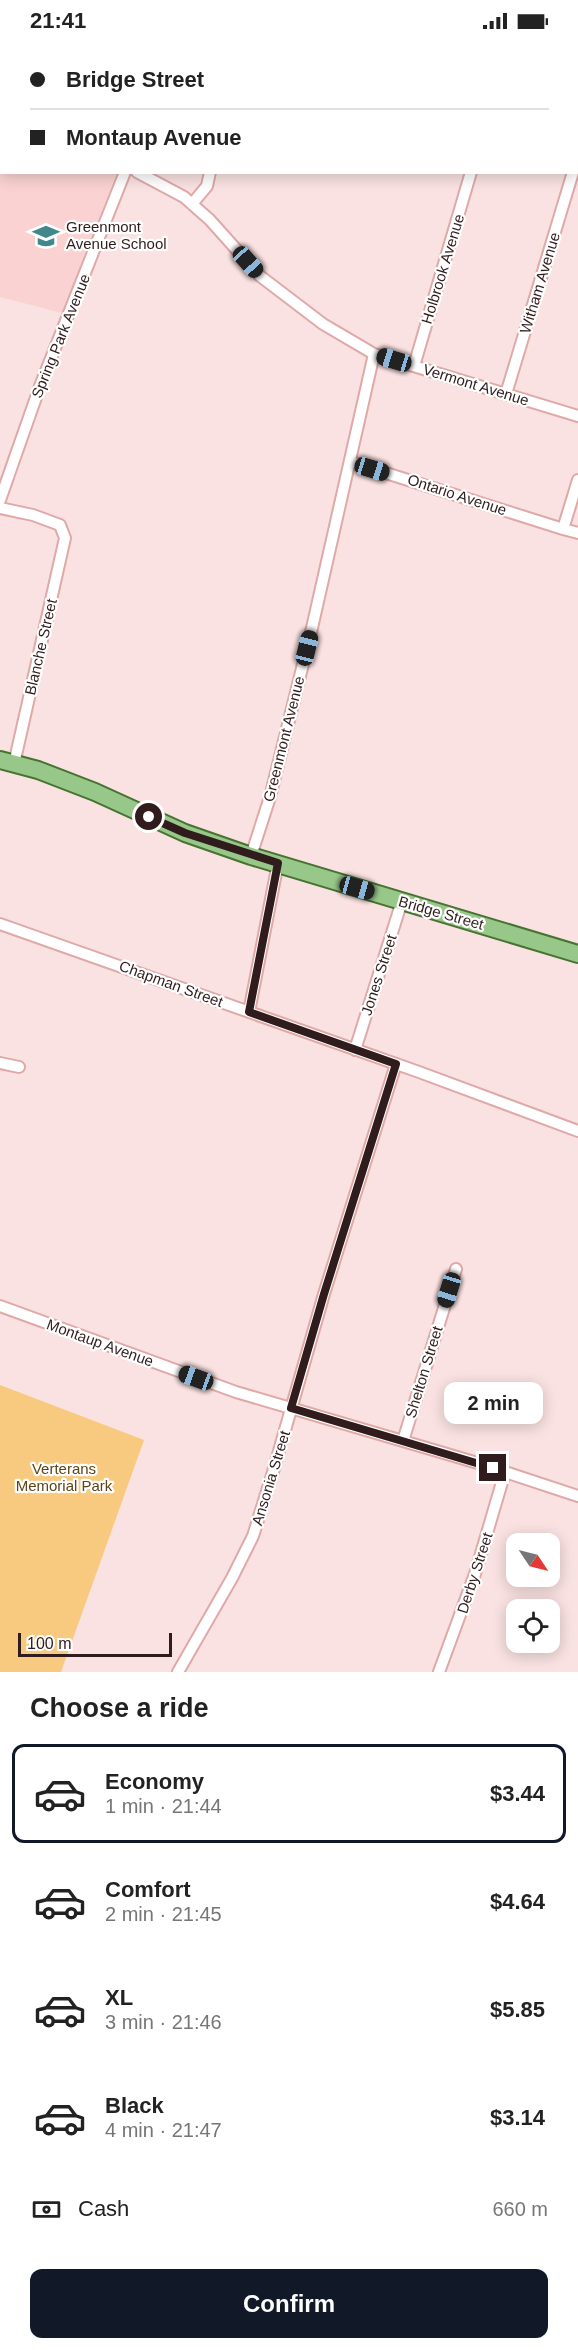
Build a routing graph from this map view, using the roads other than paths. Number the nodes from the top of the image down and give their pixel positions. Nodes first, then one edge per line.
1 (124, 174) edge
2 (141, 174) edge
3 (210, 174) edge
4 (470, 174) edge
5 (572, 174) edge
6 (192, 204) junction
7 (374, 354) junction
8 (414, 366) junction
9 (506, 394) junction
10 (578, 416) edge
11 (351, 462) junction
12 (578, 480) edge
13 (0, 500) edge
14 (0, 508) edge
15 (563, 529) junction
16 (578, 533) edge
17 (7, 762) edge
18 (251, 856) junction
19 (278, 863) junction
20 (402, 901) junction
21 (0, 924) edge
22 (578, 954) edge
23 (249, 1012) junction
24 (355, 1050) junction
25 (0, 1063) edge
26 (396, 1064) junction
27 (19, 1066) dead end
28 (578, 1131) edge
29 (456, 1269) dead end
30 (0, 1306) edge
31 (291, 1408) junction
32 (403, 1441) junction
33 (505, 1472) junction
34 (578, 1496) edge
35 (178, 1672) edge
36 (439, 1672) edge

1 - 13 street, Spring Park Avenue
2 - 6 street
3 - 6 street
4 - 8 street, Holbrook Avenue
5 - 9 street, Witham Avenue
6 - 7 street
7 - 8 street, Vermont Avenue
7 - 11 street, Greenmont Avenue
8 - 9 street, Vermont Avenue
9 - 10 street, Vermont Avenue
11 - 15 street, Ontario Avenue
11 - 18 street, Greenmont Avenue
12 - 15 street
14 - 17 street, Blanche Street
15 - 16 street, Ontario Avenue
17 - 18 main road, Bridge Street
18 - 19 main road, Bridge Street
19 - 20 main road, Bridge Street
19 - 23 street
20 - 22 main road, Bridge Street
20 - 24 street, Jones Street
21 - 23 street, Chapman Street
23 - 24 street, Chapman Street
24 - 26 street, Chapman Street
25 - 27 street
26 - 28 street, Chapman Street
26 - 31 street, Ansonia Street
29 - 32 street, Shelton Street
30 - 31 street, Montaup Avenue
31 - 32 street, Montaup Avenue
31 - 35 street, Ansonia Street
32 - 33 street, Montaup Avenue
33 - 34 street, Montaup Avenue
33 - 36 street, Derby Street

